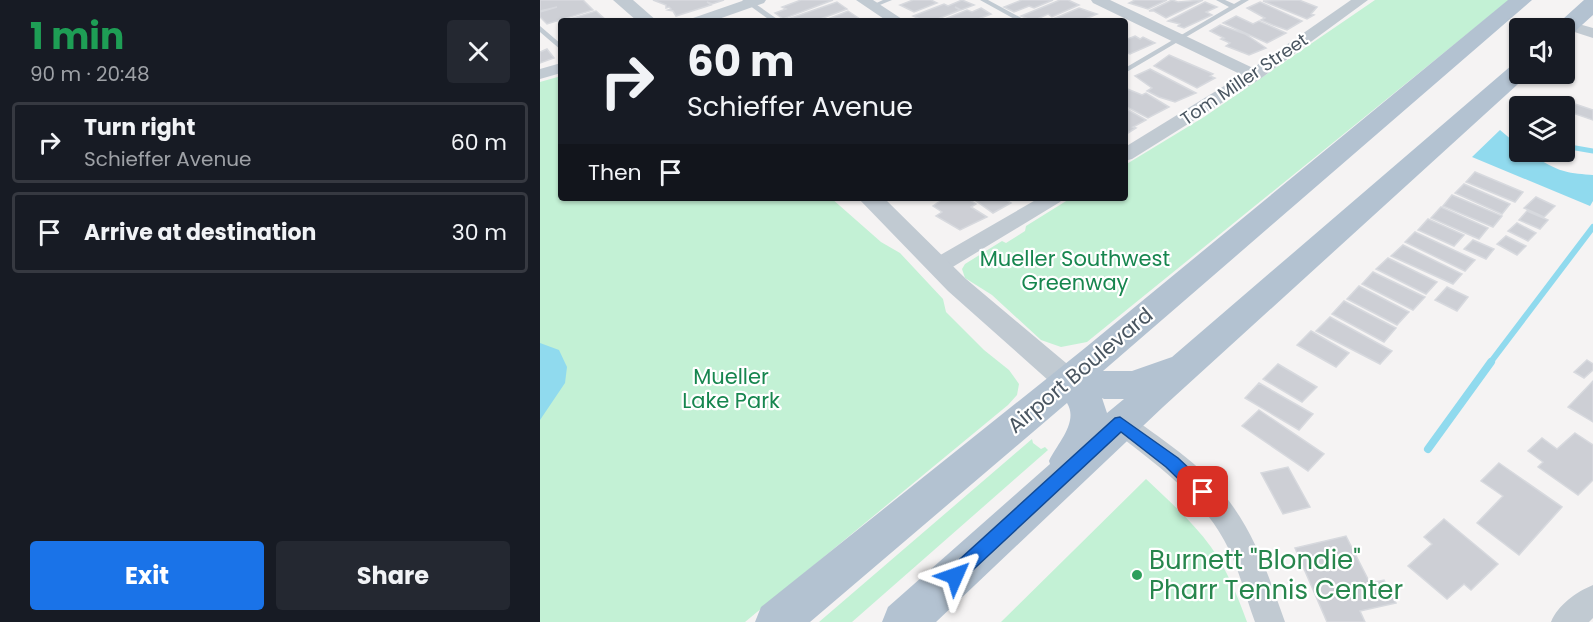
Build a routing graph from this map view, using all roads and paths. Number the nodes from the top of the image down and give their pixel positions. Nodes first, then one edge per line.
1 (622, 0) edge
2 (889, 0) edge
3 (983, 0) edge
4 (1098, 0) edge
5 (1220, 0) edge
6 (1246, 0) edge
7 (1521, 0) edge
8 (751, 1) edge
9 (868, 3) edge
10 (1349, 3) edge
11 (1593, 3) edge
12 (1234, 7) junction
13 (644, 18) edge
14 (706, 18) edge
15 (772, 18) edge
16 (892, 18) edge
17 (1017, 18) edge
18 (1575, 19) edge
19 (540, 28) edge
20 (1575, 29) edge
21 (1593, 33) edge
22 (1179, 39) junction
23 (558, 45) edge
24 (558, 69) edge
25 (1128, 69) edge
26 (540, 74) edge
27 (1254, 75) junction
28 (1509, 79) edge
29 (1128, 153) edge
30 (880, 201) edge
31 (1048, 201) edge
32 (938, 266) junction
33 (1188, 362) junction
34 (1068, 381) junction
35 (1120, 423) junction
36 (1056, 483) junction
37 (1593, 599) edge
38 (777, 622) edge
39 (904, 622) edge
40 (1270, 622) edge
41 (1566, 622) edge

1 - 13 street
2 - 9 lane
3 - 17 lane
4 - 22 street
5 - 12 lane
6 - 12 lane
7 - 34 main road, Airport Boulevard
8 - 14 street
8 - 15 lane
9 - 16 street
10 - 27 street, Tom Miller Street
11 - 18 main road
12 - 22 lane
19 - 23 lane
20 - 21 street
22 - 25 lane
22 - 27 street
24 - 26 street
27 - 29 street, Tom Miller Street
28 - 33 main road
30 - 32 street
31 - 32 street
32 - 34 street
33 - 34 main road
33 - 35 main road
34 - 36 main road
34 - 38 main road, Airport Boulevard
35 - 36 main road
35 - 40 street
36 - 39 main road
37 - 41 street

